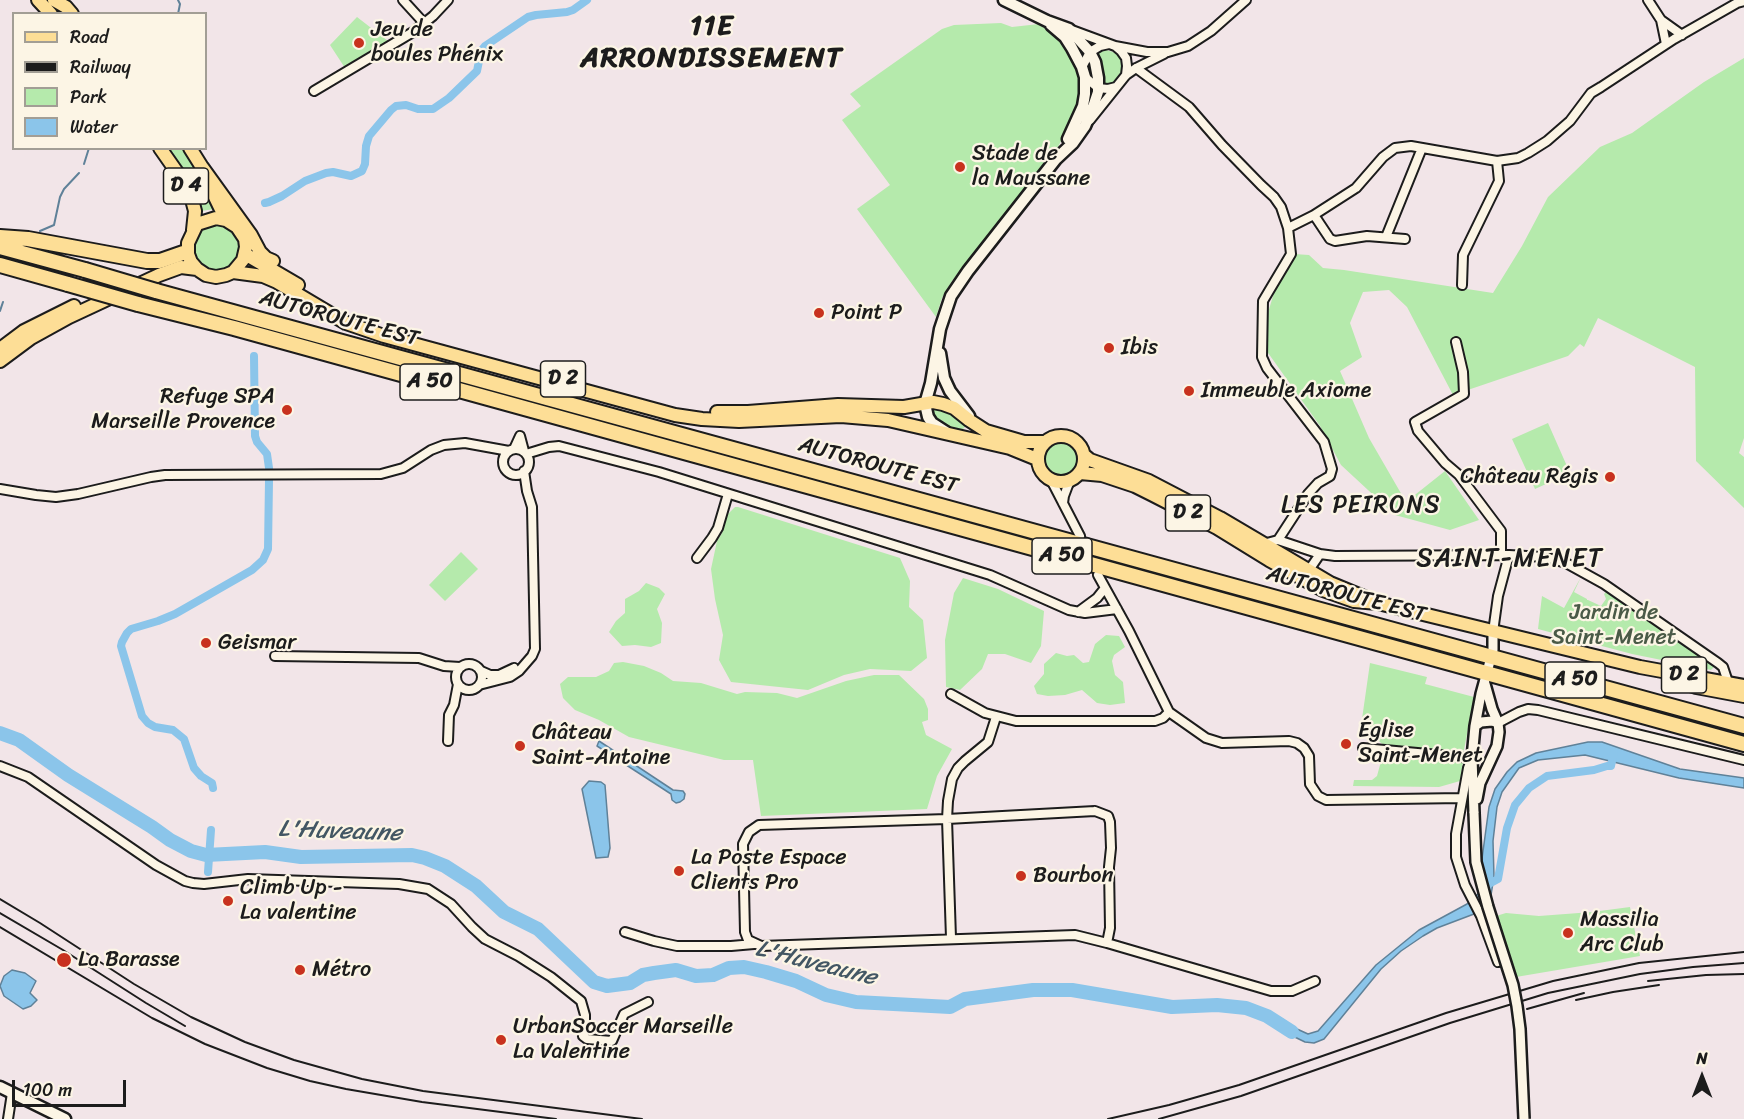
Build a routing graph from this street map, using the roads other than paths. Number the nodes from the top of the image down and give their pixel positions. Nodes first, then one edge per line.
1 (38, 0) edge
2 (44, 0) edge
3 (54, 0) edge
4 (403, 0) edge
5 (448, 0) edge
6 (1004, 0) edge
7 (1246, 0) edge
8 (1648, 0) edge
9 (1744, 1) edge
10 (63, 9) edge
11 (49, 12) edge
12 (1661, 20) junction
13 (1047, 21) junction
14 (424, 23) junction
15 (1069, 29) junction
16 (1682, 35) junction
17 (1670, 42) junction
18 (1113, 45) junction
19 (1090, 52) junction
20 (1168, 52) junction
21 (1136, 68) junction
22 (1083, 72) junction
23 (1126, 75) junction
24 (1116, 87) junction
25 (1098, 88) junction
26 (314, 91) dead end
27 (1084, 126) junction
28 (1422, 148) junction
29 (161, 150) edge
30 (191, 150) edge
31 (1058, 157) junction
32 (1497, 161) junction
33 (202, 167) junction
34 (1314, 215) junction
35 (226, 220) junction
36 (1288, 228) junction
37 (193, 230) junction
38 (0, 237) edge
39 (1386, 237) junction
40 (1405, 239) dead end
41 (0, 247) edge
42 (185, 248) junction
43 (245, 254) junction
44 (0, 266) edge
45 (197, 269) junction
46 (233, 272) junction
47 (1462, 285) dead end
48 (312, 295) junction
49 (938, 341) junction
50 (1456, 342) dead end
51 (0, 349) edge
52 (0, 361) edge
53 (931, 382) junction
54 (925, 404) junction
55 (904, 406) junction
56 (979, 428) junction
57 (955, 436) junction
58 (1043, 442) junction
59 (509, 452) junction
60 (526, 455) junction
61 (1084, 455) junction
62 (1037, 459) junction
63 (520, 473) junction
64 (1075, 477) junction
65 (1051, 480) junction
66 (0, 489) edge
67 (728, 494) junction
68 (1063, 505) junction
69 (1080, 536) dead end
70 (1278, 540) junction
71 (1263, 544) junction
72 (1320, 554) junction
73 (1505, 555) junction
74 (697, 558) dead end
75 (1289, 571) junction
76 (1309, 571) junction
77 (1098, 574) dead end
78 (1105, 588) junction
79 (1378, 603) junction
80 (1118, 609) junction
81 (1078, 612) junction
82 (1493, 632) junction
83 (534, 634) junction
84 (275, 656) dead end
85 (1718, 663) junction
86 (444, 666) junction
87 (460, 667) junction
88 (481, 671) junction
89 (457, 681) junction
90 (1485, 682) junction
91 (1729, 684) junction
92 (479, 685) junction
93 (1713, 686) junction
94 (1744, 686) edge
95 (469, 690) junction
96 (951, 694) dead end
97 (1744, 696) edge
98 (454, 705) junction
99 (1169, 712) junction
100 (996, 717) junction
101 (1498, 723) junction
102 (1475, 726) junction
103 (1744, 726) edge
104 (448, 741) dead end
105 (1744, 744) edge
106 (1364, 748) dead end
107 (1493, 754) junction
108 (1472, 758) junction
109 (1744, 760) edge
110 (0, 766) edge
111 (1462, 798) junction
112 (1474, 813) junction
113 (948, 819) junction
114 (625, 932) dead end
115 (955, 938) junction
116 (1107, 943) junction
117 (754, 944) junction
118 (1498, 962) dead end
119 (1315, 981) dead end
120 (648, 1002) dead end
121 (0, 1087) edge
122 (12, 1093) junction
123 (8, 1119) edge
124 (66, 1119) edge
125 (1524, 1119) edge

1 - 11 main road
2 - 10 main road
3 - 10 main road
4 - 14 street
5 - 14 street
6 - 13 main road
7 - 20 street
8 - 12 street
9 - 16 street
12 - 16 street
12 - 17 street
13 - 15 main road
13 - 22 main road
14 - 26 street
15 - 18 street
15 - 19 main road
16 - 17 street
17 - 32 street
18 - 19 street
18 - 20 street
18 - 23 street
19 - 22 street
19 - 25 main road
20 - 21 street
21 - 23 street
21 - 36 street
22 - 25 street
22 - 31 main road
23 - 24 street
24 - 25 street
24 - 27 street
25 - 27 main road
27 - 31 main road
28 - 32 street
28 - 34 street
28 - 39 street
29 - 37 main road, D 4
30 - 33 main road, D 4
31 - 49 main road
32 - 47 street
33 - 35 main road, D 4
33 - 48 main road
34 - 36 street
34 - 39 street
35 - 37 main road
35 - 43 main road
36 - 70 street
37 - 42 main road
38 - 42 highway
39 - 40 street
41 - 103 highway, AUTOROUTE EST / A 50, bridge
42 - 45 main road
42 - 51 main road
43 - 46 main road
43 - 48 main road, D 2
44 - 105 highway, AUTOROUTE EST / A 50, bridge
45 - 46 main road
45 - 52 main road
46 - 57 main road, D 2
48 - 55 main road, D 2
49 - 53 main road
49 - 56 main road
50 - 73 street
53 - 54 main road
53 - 55 main road
54 - 55 main road, D 2
54 - 56 main road, D 2
54 - 57 main road
56 - 58 main road, D 2
57 - 62 main road, D 2
58 - 61 main road
58 - 62 main road
59 - 60 street
59 - 60 street
59 - 63 street
59 - 66 street
60 - 63 street
60 - 67 street
61 - 64 main road
61 - 71 main road, D 2
62 - 65 main road
63 - 83 street
64 - 65 main road
64 - 68 street
64 - 75 main road, D 2
65 - 68 street
67 - 74 street
67 - 81 street
68 - 69 street
70 - 71 street
70 - 72 street
71 - 76 main road, D 2
72 - 73 street
72 - 76 street
73 - 82 street
73 - 85 street
75 - 76 street
75 - 79 main road, D 2
76 - 79 main road, D 2
77 - 78 street
78 - 80 street
78 - 81 street
79 - 82 main road, D 2
80 - 81 street
80 - 99 street
82 - 90 street
82 - 93 main road, D 2
83 - 88 street
83 - 92 street
84 - 86 street
85 - 91 street
85 - 93 street
86 - 87 street
86 - 89 street
87 - 88 street
87 - 89 street
88 - 92 street
89 - 95 street
89 - 98 street
90 - 101 street
90 - 102 street
91 - 93 main road, D 2
91 - 94 main road, D 2
92 - 95 street
93 - 97 main road, D 2
95 - 98 street
96 - 100 street
98 - 104 street
99 - 100 street
99 - 111 street
100 - 113 street
101 - 102 street
101 - 107 street
101 - 109 street
102 - 108 street
106 - 108 street
107 - 108 street
107 - 112 street
108 - 111 street
108 - 112 street
110 - 120 street
111 - 118 street
112 - 125 street, bridge
113 - 115 street
113 - 116 street
113 - 117 street
114 - 117 street
115 - 116 street
115 - 117 street
116 - 119 street
121 - 122 main road
122 - 123 street
122 - 124 main road

